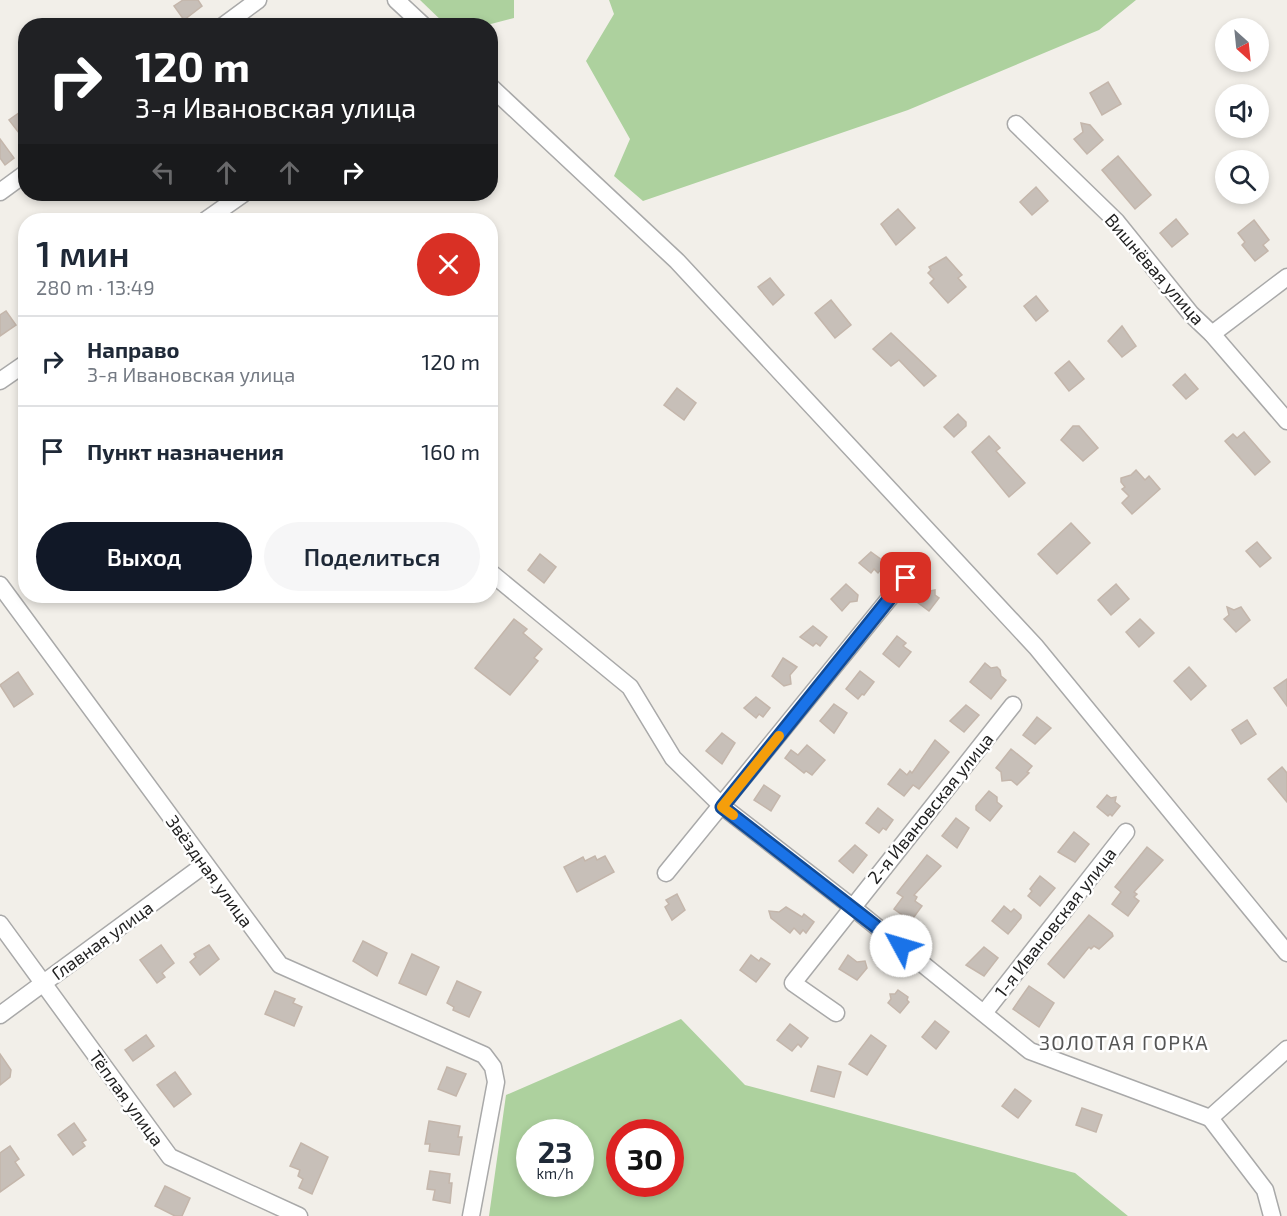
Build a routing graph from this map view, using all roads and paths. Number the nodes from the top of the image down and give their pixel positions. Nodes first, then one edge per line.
1 (258, 0) edge
2 (396, 0) edge
3 (234, 18) edge
4 (415, 18) edge
5 (498, 93) edge
6 (1017, 124) dead end
7 (18, 179) edge
8 (0, 192) edge
9 (233, 201) edge
10 (216, 213) edge
11 (1287, 277) edge
12 (1212, 334) junction
13 (18, 369) edge
14 (0, 381) edge
15 (1287, 421) edge
16 (906, 578) dead end
17 (498, 579) edge
18 (0, 585) edge
19 (1012, 705) dead end
20 (722, 807) junction
21 (1126, 831) dead end
22 (204, 865) junction
23 (666, 873) dead end
24 (851, 906) junction
25 (0, 924) edge
26 (1287, 953) edge
27 (43, 983) junction
28 (836, 1013) dead end
29 (984, 1013) junction
30 (0, 1015) edge
31 (1287, 1048) edge
32 (1210, 1118) junction
33 (299, 1216) edge
34 (471, 1216) edge
35 (1272, 1216) edge

1 - 3 street
2 - 4 street
5 - 26 street
6 - 12 street, Вишнёвая улица
7 - 8 street
9 - 10 street
11 - 12 street
12 - 15 street, Вишнёвая улица
13 - 14 street
16 - 20 street
17 - 20 street, 1-я Ивановская улица
18 - 22 street, Звёздная улица
19 - 24 street, 2-я Ивановская улица
20 - 23 street
20 - 24 street, 1-я Ивановская улица
21 - 29 street, 1-я Ивановская улица
22 - 27 street, Главная улица
22 - 34 street, Звёздная улица
24 - 28 street, 2-я Ивановская улица
24 - 29 street, 1-я Ивановская улица
25 - 27 street, Тёплая улица
27 - 30 street, Главная улица
27 - 33 street, Тёплая улица
29 - 32 street, 1-я Ивановская улица
31 - 32 street
32 - 35 street

